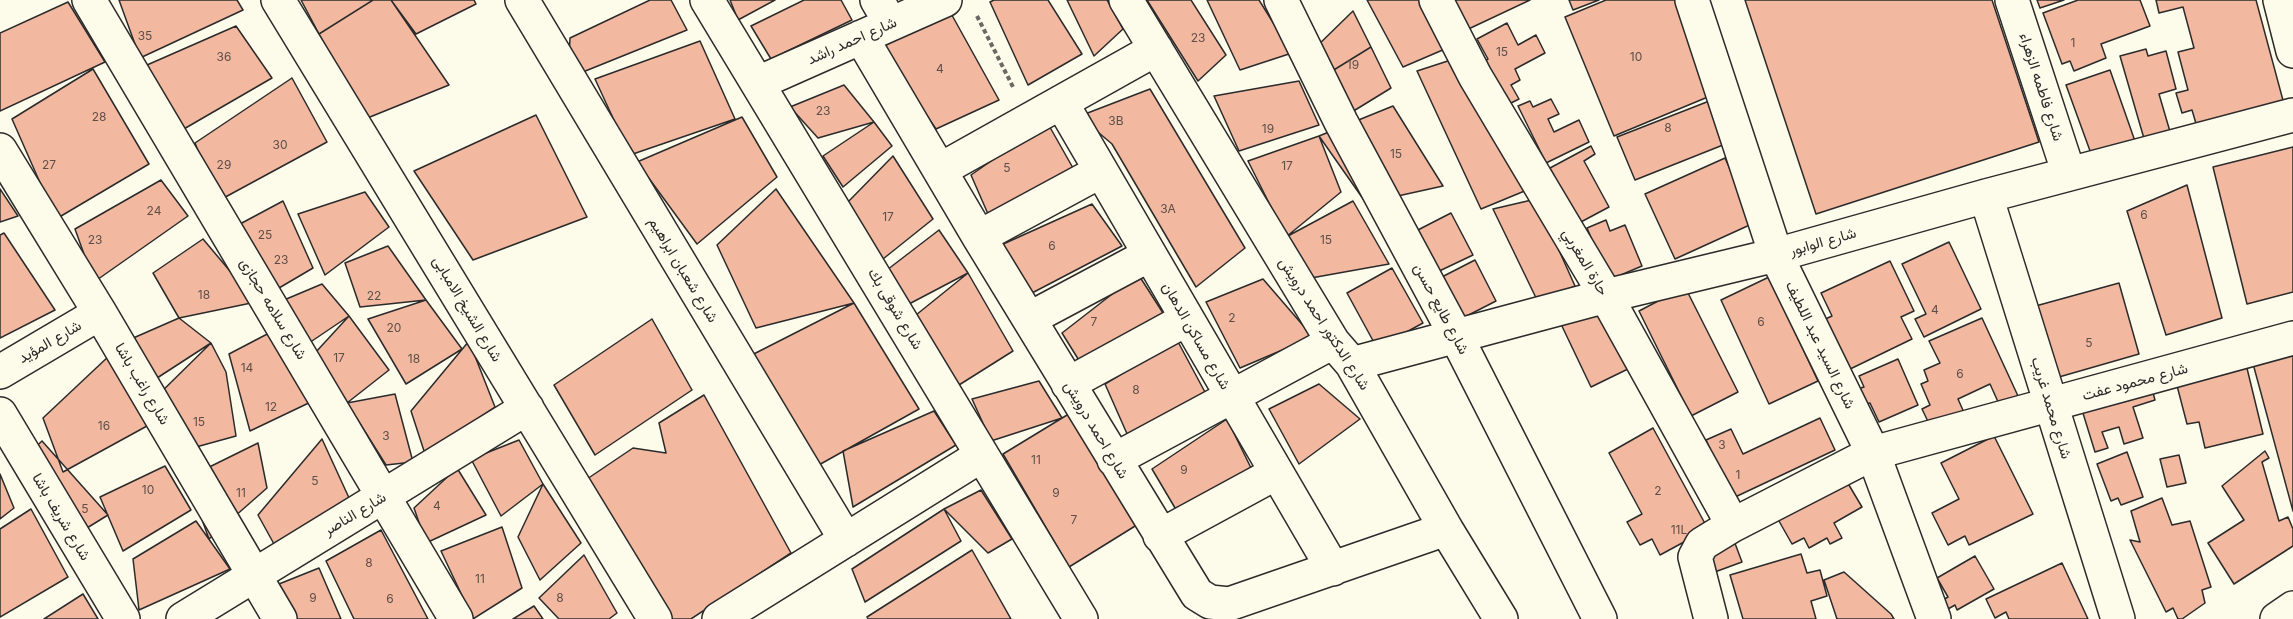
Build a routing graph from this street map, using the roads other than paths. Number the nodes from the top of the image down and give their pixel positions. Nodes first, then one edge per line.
1 (89, 0) edge
2 (278, 0) edge
3 (522, 0) edge
4 (707, 0) edge
5 (1126, 0) edge
6 (1281, 0) edge
7 (1436, 0) edge
8 (1692, 0) edge
9 (2012, 0) edge
10 (2280, 0) edge
11 (959, 5) edge
12 (884, 12) edge
13 (861, 37) junction
14 (1156, 49) junction
15 (2293, 51) edge
16 (758, 83) junction
17 (1061, 102) junction
18 (2293, 115) edge
19 (0, 150) edge
20 (940, 170) junction
21 (1101, 171) junction
22 (2069, 174) junction
23 (1986, 196) junction
24 (979, 237) junction
25 (1149, 255) junction
26 (1776, 255) junction
27 (1606, 296) junction
28 (100, 313) junction
29 (1187, 319) junction
30 (1029, 320) junction
31 (1456, 336) junction
32 (2293, 338) edge
33 (1342, 353) junction
34 (0, 372) edge
35 (1068, 384) junction
36 (1232, 397) junction
37 (2049, 405) junction
38 (527, 408) junction
39 (0, 414) edge
40 (1873, 453) junction
41 (982, 455) junction
42 (1114, 460) junction
43 (1276, 473) junction
44 (384, 496) junction
45 (1733, 525) junction
46 (1446, 529) junction
47 (1160, 536) junction
48 (846, 540) junction
49 (1333, 568) junction
50 (254, 575) junction
51 (2293, 608) edge
52 (123, 619) edge
53 (183, 619) edge
54 (280, 619) edge
55 (456, 619) edge
56 (655, 619) edge
57 (719, 619) edge
58 (1081, 619) edge
59 (1501, 619) edge
60 (1600, 619) edge
61 (1711, 619) edge
62 (1934, 619) edge
63 (2118, 619) edge
64 (2277, 619) edge

1 - 44 street, شارع سلامه حجازى
2 - 38 street, شارع الشيخ الامبابى
3 - 48 street, شارع شعبان ابراهيم
4 - 16 street, شارع شوقى بك
5 - 14 street, شارع الدكتور احمد درويش
6 - 31 street, شارع طايع حسن
7 - 27 street, حارة المغربي
8 - 26 street, شارع السيد عبد اللطيف
9 - 22 street, شارع فاطمه الزهراء
10 - 15 street
11 - 12 street, شارع احمد راشد
12 - 13 street, شارع احمد راشد
13 - 16 street, شارع احمد راشد
13 - 20 street, شارع احمد درويش
14 - 17 street
14 - 33 street, شارع الدكتور احمد درويش
16 - 41 street, شارع شوقى بك
17 - 20 street
17 - 21 street, شارع مساكن الدهان
18 - 22 street, شارع الوابور
19 - 28 street, شارع راغب باشا
20 - 24 street, شارع احمد درويش
21 - 24 street
21 - 25 street, شارع مساكن الدهان
22 - 23 street, شارع الوابور
23 - 26 street, شارع الوابور
23 - 37 street, شارع محمد غريب
24 - 30 street, شارع احمد درويش
25 - 29 street, شارع مساكن الدهان
25 - 30 street
26 - 27 street, شارع الوابور
26 - 40 street, شارع السيد عبد اللطيف
27 - 31 street, شارع الوابور
27 - 45 street, حارة المغربي
28 - 34 street, شارع المؤيد
28 - 50 street, شارع راغب باشا
29 - 35 street
29 - 36 street, شارع مساكن الدهان
30 - 35 street, شارع احمد درويش
31 - 33 street, شارع الوابور
31 - 60 street, شارع طايع حسن
32 - 37 street, شارع محمود عفت
33 - 36 street, شارع الوابور
33 - 46 street, شارع الدكتور احمد درويش
35 - 42 street, شارع احمد درويش
36 - 42 street, شارع الوابور
36 - 43 street, شارع مساكن الدهان
37 - 40 street, شارع محمود عفت
37 - 63 street, شارع محمد غريب
38 - 44 street, شارع الناصر
38 - 56 street, شارع الشيخ الامبابى
39 - 52 street, شارع شريف باشا
40 - 45 street, شارع محمود عفت
40 - 62 street, شارع السيد عبد اللطيف
41 - 48 street
41 - 58 street, شارع شوقى بك
42 - 47 street, شارع احمد درويش
43 - 47 street
43 - 49 street, شارع مساكن الدهان
44 - 50 street, شارع الناصر
44 - 55 street, شارع سلامه حجازى
45 - 61 street, شارع محمود عفت
46 - 49 street, شارع احمد درويش
46 - 59 street, شارع الدكتور احمد درويش
47 - 49 street, شارع احمد درويش
48 - 57 street
50 - 53 street, شارع الناصر
50 - 54 street, شارع راغب باشا
51 - 64 street

